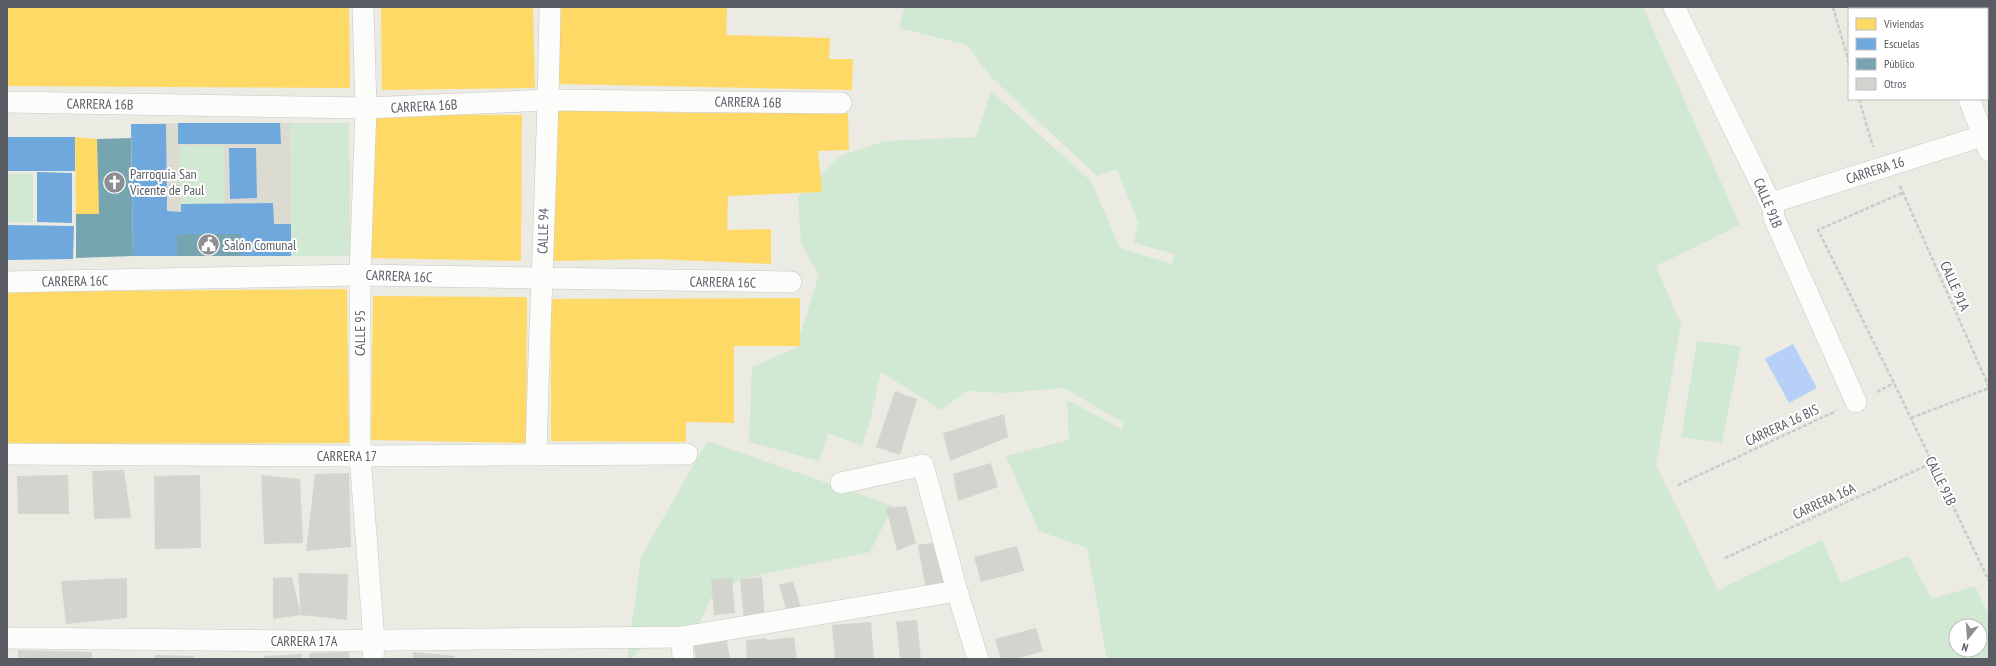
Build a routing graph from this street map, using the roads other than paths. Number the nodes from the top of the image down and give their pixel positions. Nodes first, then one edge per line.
1 (363, 7) edge
2 (550, 7) edge
3 (1674, 7) edge
4 (549, 100) junction
5 (1969, 100) edge
6 (7, 102) edge
7 (841, 103) dead end
8 (366, 108) junction
9 (1985, 143) edge
10 (1773, 208) junction
11 (360, 275) junction
12 (541, 279) junction
13 (7, 282) edge
14 (792, 282) dead end
15 (1856, 402) road end
16 (7, 454) edge
17 (536, 454) junction
18 (688, 454) dead end
19 (360, 456) junction
20 (841, 483) dead end
21 (957, 590) junction
22 (682, 637) junction
23 (7, 638) edge
24 (373, 650) edge
25 (683, 659) edge
26 (978, 659) edge

1 - 8 street, CALLE 95
2 - 4 street, CALLE 94
3 - 10 street, CALLE 91B
4 - 7 street, CARRERA 16B
4 - 8 street, CARRERA 16B
4 - 12 street, CALLE 94
5 - 9 street
6 - 8 street, CARRERA 16B
8 - 11 street, CALLE 95
9 - 10 street, CARRERA 16
10 - 15 street, CALLE 91B
11 - 12 street, CARRERA 16C
11 - 13 street, CARRERA 16C
11 - 19 street, CALLE 95
12 - 14 street, CARRERA 16C
12 - 17 street, CALLE 94
16 - 19 street, CARRERA 17
17 - 18 street, CARRERA 17
17 - 19 street, CARRERA 17
19 - 24 street, CALLE 95
20 - 21 street
21 - 22 street, CARRERA 17A
21 - 26 street
22 - 24 street, CARRERA 17A
22 - 25 street
23 - 24 street, CARRERA 17A

